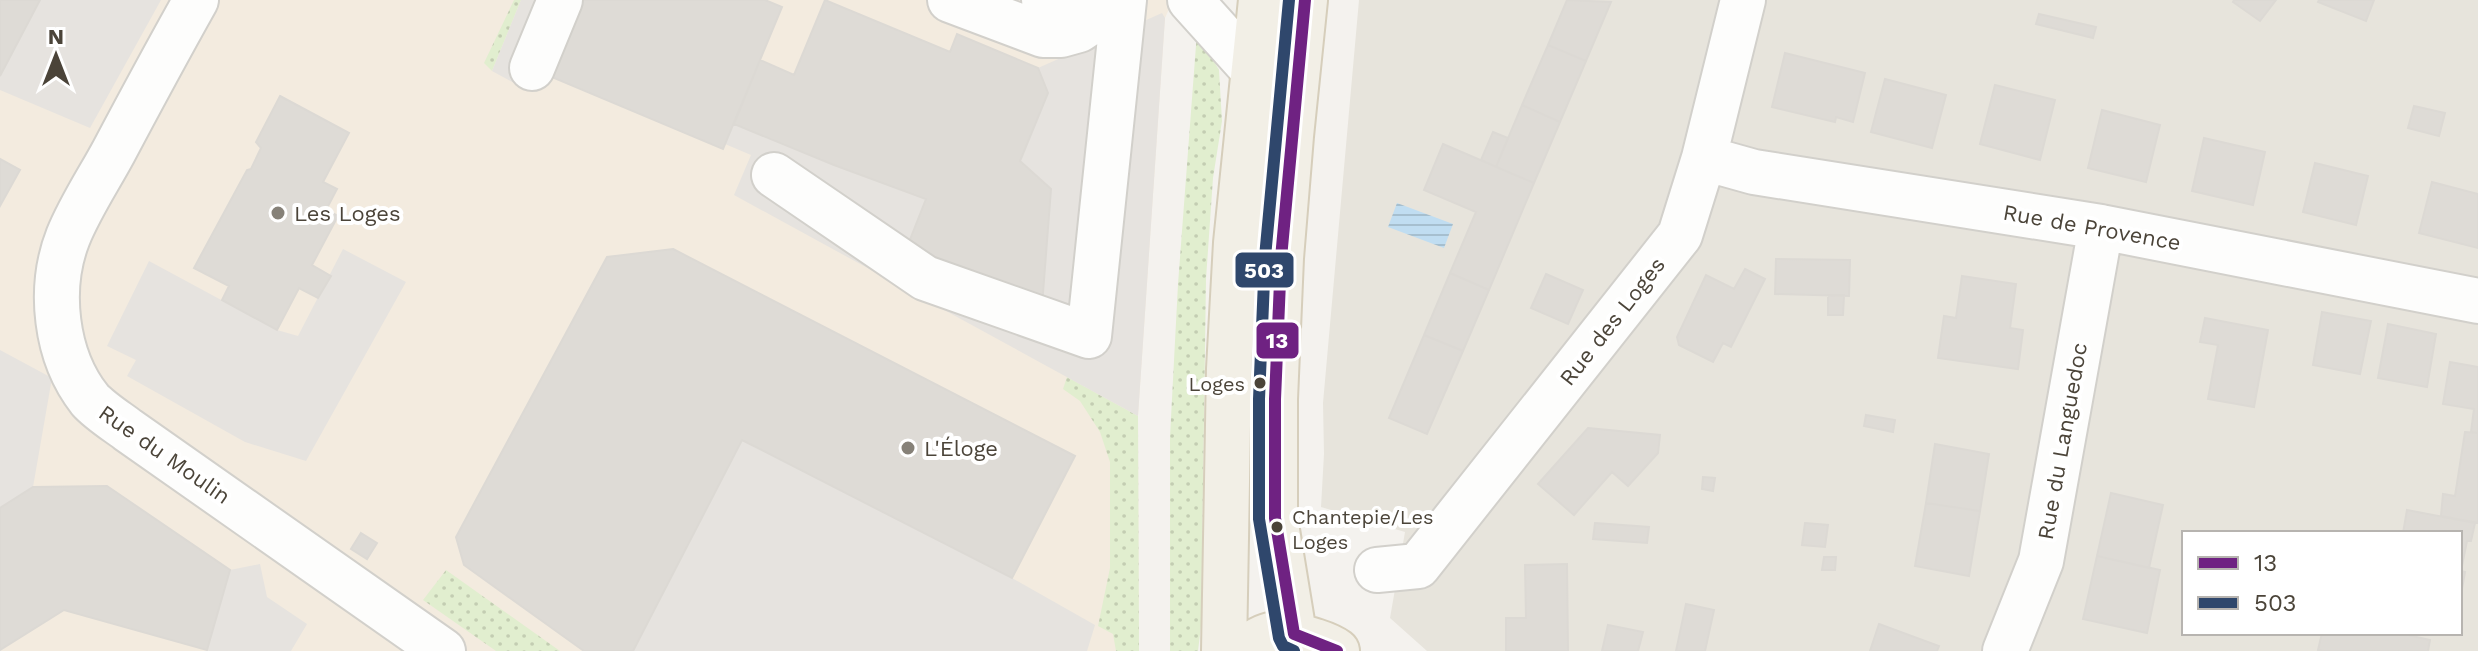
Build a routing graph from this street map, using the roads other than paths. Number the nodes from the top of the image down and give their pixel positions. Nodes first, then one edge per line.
1 (196, 0) edge
2 (560, 0) edge
3 (950, 0) edge
4 (1044, 0) edge
5 (1190, 0) edge
6 (1261, 0) edge
7 (1305, 0) edge
8 (1743, 0) edge
9 (1113, 5) edge
10 (532, 68) dead end
11 (1254, 71) junction
12 (1704, 158) junction
13 (774, 175) dead end
14 (2101, 227) junction
15 (2478, 301) edge
16 (1377, 570) dead end
17 (1294, 634) junction
18 (394, 638) edge
19 (443, 651) edge
20 (1224, 651) edge
21 (1245, 651) edge
22 (1337, 651) edge
23 (2005, 651) edge

1 - 18 street, Rue du Moulin
2 - 10 street
3 - 9 street
4 - 9 street
5 - 11 street
6 - 11 main road
7 - 17 main road
8 - 12 street, Rue des Loges
9 - 13 street
11 - 20 main road
12 - 14 street, Rue de Provence
12 - 16 street, Rue des Loges
14 - 15 street, Rue de Provence
14 - 23 street, Rue du Languedoc
17 - 21 main road
17 - 22 main road
18 - 19 street, Rue du Moulin

